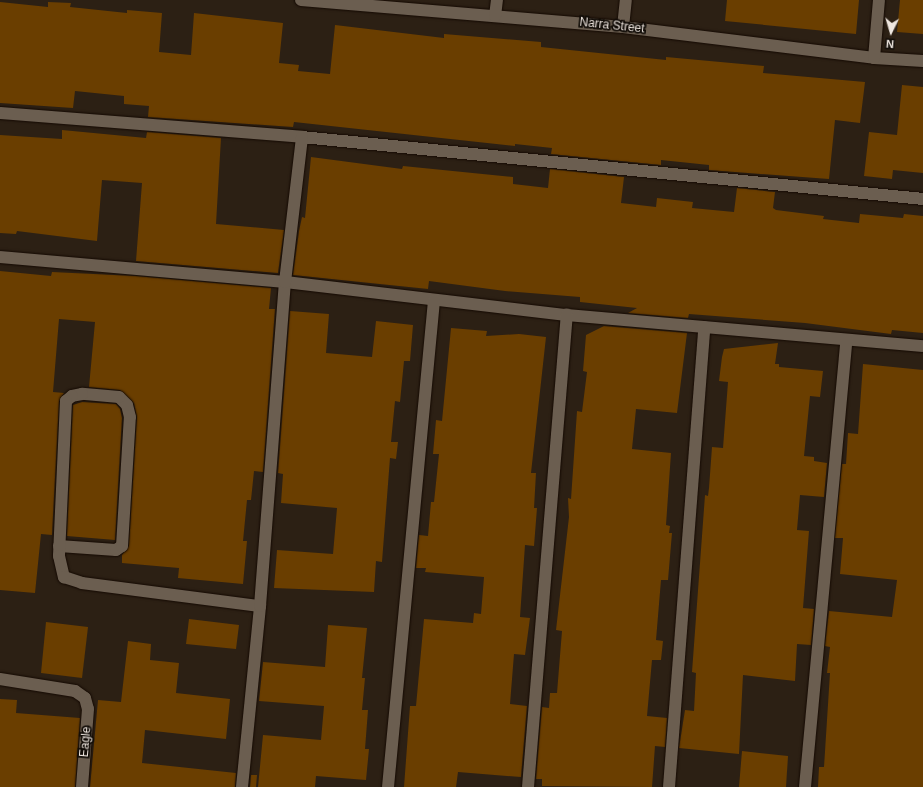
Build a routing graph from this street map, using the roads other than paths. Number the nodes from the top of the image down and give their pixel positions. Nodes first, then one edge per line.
1 (301, 0) edge
2 (497, 0) edge
3 (626, 0) edge
4 (879, 0) edge
5 (495, 16) junction
6 (623, 26) junction
7 (874, 58) junction
8 (923, 61) edge
9 (0, 113) edge
10 (302, 137) junction
11 (923, 199) edge
12 (0, 257) edge
13 (285, 282) junction
14 (434, 300) junction
15 (567, 315) junction
16 (704, 327) junction
17 (846, 341) junction
18 (923, 346) edge
19 (59, 546) junction
20 (260, 606) junction
21 (0, 679) edge
22 (82, 787) edge
23 (242, 787) edge
24 (388, 787) edge
25 (528, 787) edge
26 (669, 787) edge
27 (805, 787) edge

1 - 5 street, Narra Street
2 - 5 street
3 - 6 street
4 - 7 street
5 - 6 street, Narra Street
6 - 7 street, Narra Street
7 - 8 street, Narra Street
9 - 10 street
10 - 11 street
10 - 13 street
12 - 13 street
13 - 14 street
13 - 20 street
14 - 15 street
14 - 24 street
15 - 16 street
15 - 25 street
16 - 17 street
16 - 26 street
17 - 18 street
17 - 27 street
19 - 19 street
19 - 20 street
20 - 23 street
21 - 22 street, Eagle

